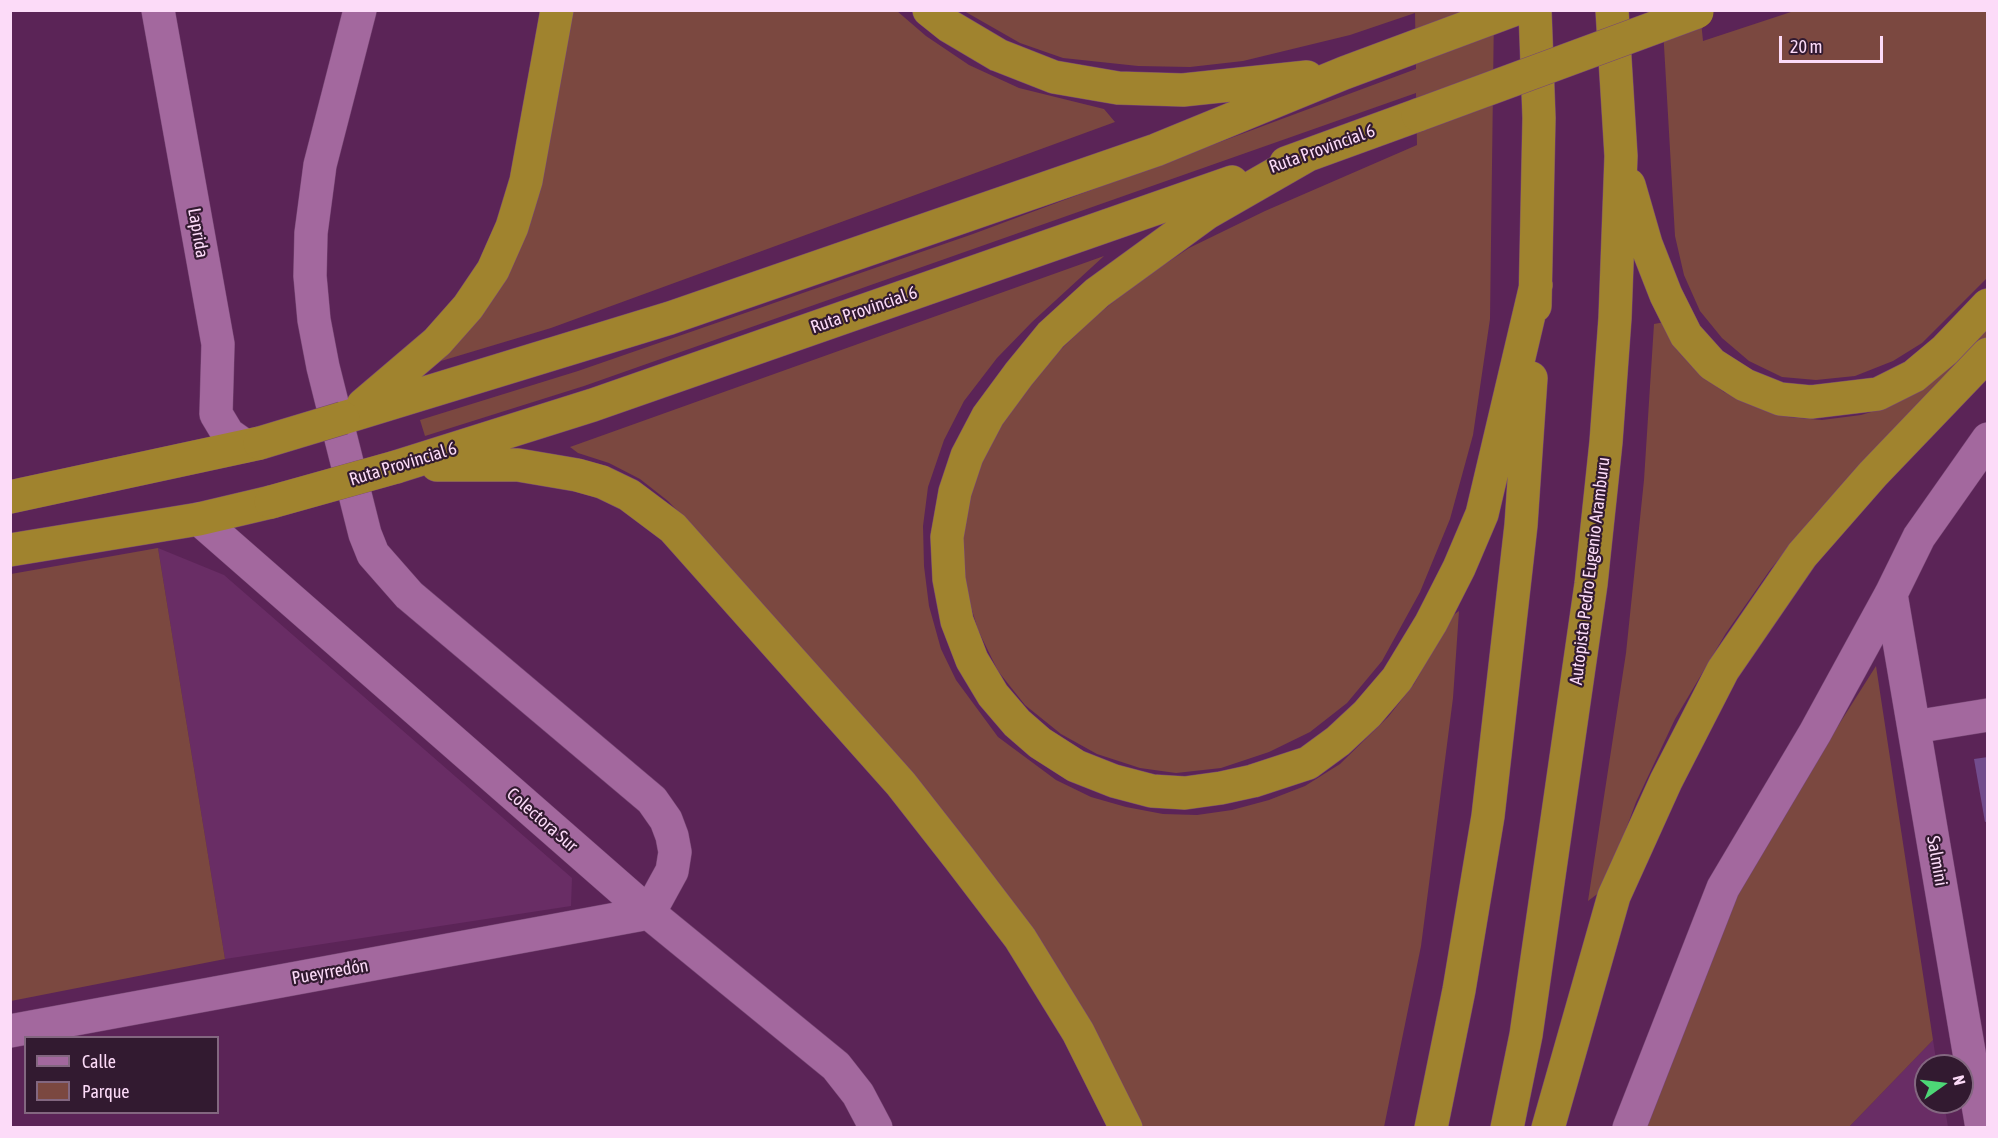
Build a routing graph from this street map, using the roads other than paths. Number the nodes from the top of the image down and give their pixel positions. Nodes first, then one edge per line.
1 (158, 10) edge
2 (360, 10) edge
3 (557, 10) edge
4 (929, 10) edge
5 (1514, 10) edge
6 (1535, 10) edge
7 (1612, 10) edge
8 (1698, 11) edge
9 (1344, 73) junction
10 (1308, 155) junction
11 (1621, 156) junction
12 (1536, 285) junction
13 (1988, 305) edge
14 (1988, 354) edge
15 (410, 384) junction
16 (1988, 439) edge
17 (252, 445) junction
18 (433, 460) junction
19 (10, 497) edge
20 (199, 519) junction
21 (10, 550) edge
22 (1891, 594) junction
23 (1988, 715) edge
24 (1914, 727) junction
25 (649, 914) junction
26 (10, 1031) edge
27 (876, 1128) edge
28 (1126, 1128) edge
29 (1431, 1128) edge
30 (1507, 1128) edge
31 (1548, 1128) edge
32 (1629, 1128) edge
33 (1982, 1128) edge

1 - 17 street, Laprida
2 - 25 street
3 - 15 highway
4 - 9 highway
5 - 9 highway
6 - 12 highway
7 - 11 highway, Autopista Pedro Eugenio Aramburu
8 - 10 highway, Ruta Provincial 6, bridge
9 - 15 highway
10 - 12 highway
10 - 18 highway, Ruta Provincial 6
11 - 13 highway
11 - 30 highway, Autopista Pedro Eugenio Aramburu
12 - 29 highway
14 - 31 highway
15 - 17 highway, bridge
16 - 22 street
17 - 19 highway
18 - 20 highway, Ruta Provincial 6, bridge
18 - 28 highway
20 - 21 highway, Ruta Provincial 6
20 - 25 street, Colectora Sur
22 - 24 street, Salmini
22 - 32 street
23 - 24 street
24 - 33 street, Salmini
25 - 26 street, Pueyrredón
25 - 27 street, Colectora Sur

